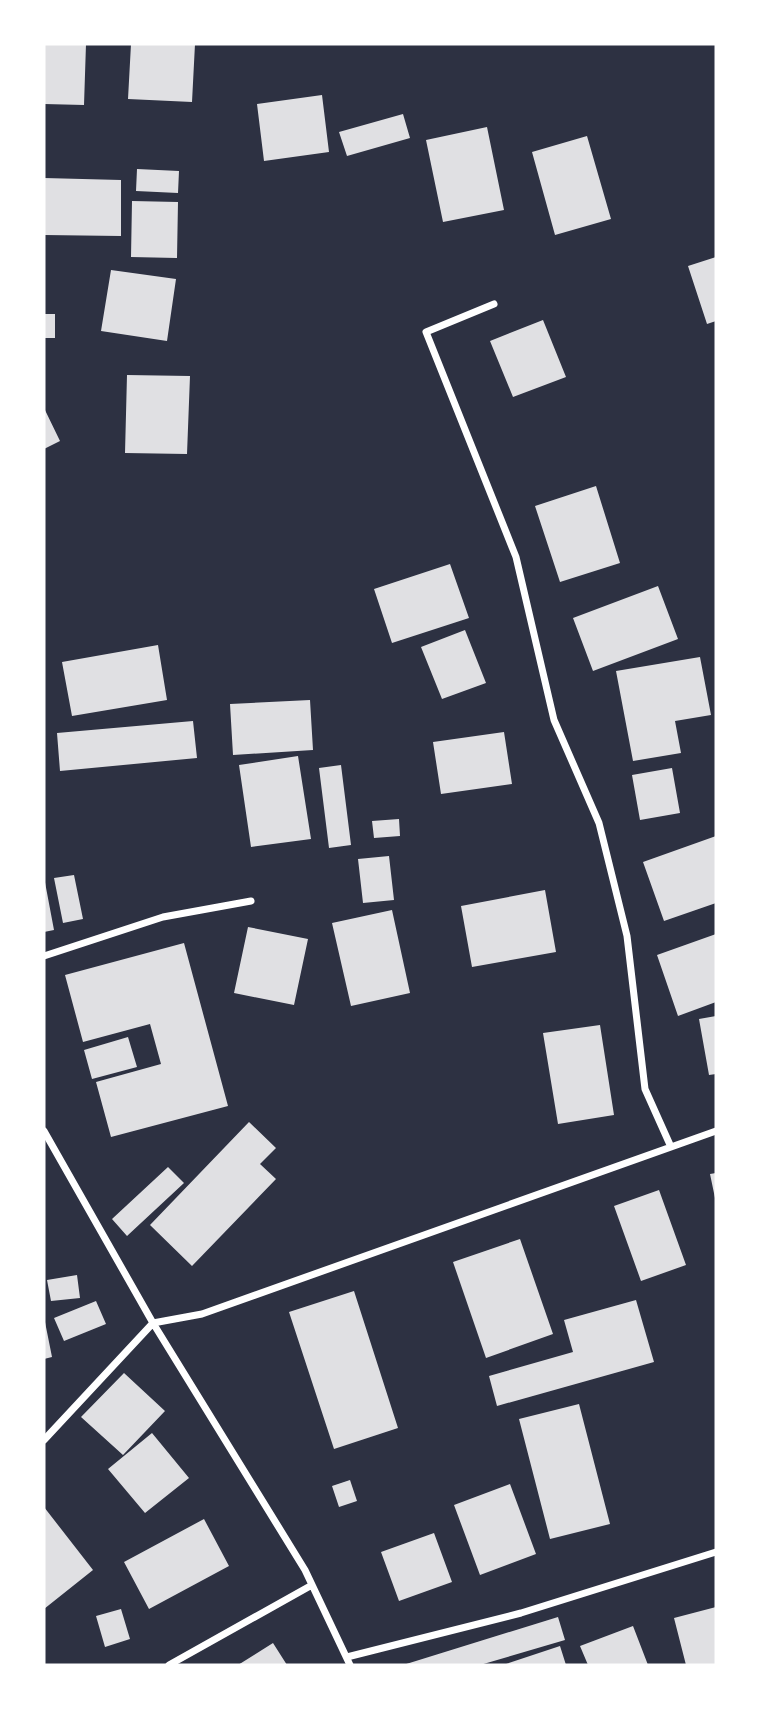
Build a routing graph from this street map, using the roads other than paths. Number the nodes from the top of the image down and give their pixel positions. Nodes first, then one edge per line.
1 (494, 304) dead end
2 (251, 901) dead end
3 (44, 956) edge
4 (44, 1130) edge
5 (716, 1132) edge
6 (671, 1147) junction
7 (153, 1323) junction
8 (44, 1440) edge
9 (716, 1552) edge
10 (312, 1585) junction
11 (346, 1657) junction
12 (169, 1665) edge
13 (350, 1665) edge

1 - 6 street
2 - 3 street
4 - 7 street
5 - 6 street
6 - 7 street
7 - 8 street
7 - 10 street
9 - 11 street
10 - 11 street
10 - 12 street
11 - 13 street

